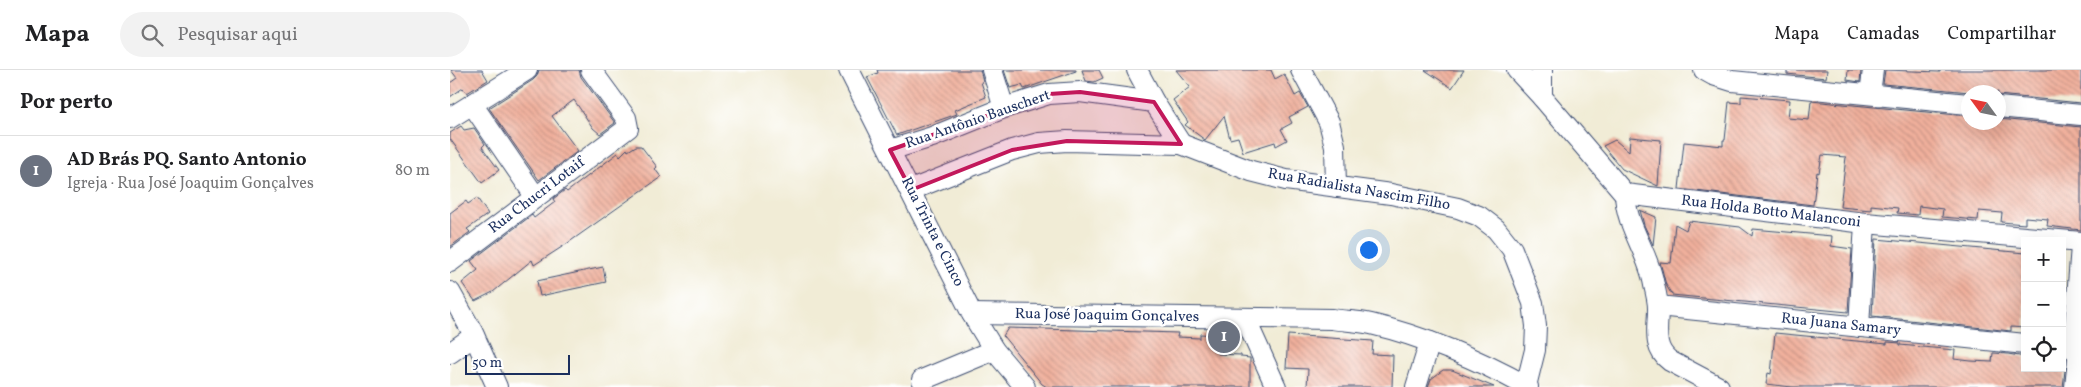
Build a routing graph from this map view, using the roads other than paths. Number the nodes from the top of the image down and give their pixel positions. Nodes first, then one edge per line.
1 (527, 70) edge
2 (590, 70) edge
3 (849, 70) edge
4 (992, 70) edge
5 (1137, 70) edge
6 (1301, 70) edge
7 (1517, 70) edge
8 (1542, 70) edge
9 (1704, 70) edge
10 (1873, 70) edge
11 (1870, 94) junction
12 (1542, 97) junction
13 (1154, 102) junction
14 (1961, 103) edge
15 (472, 104) junction
16 (1004, 108) junction
17 (2006, 108) edge
18 (2081, 115) edge
19 (450, 118) edge
20 (1182, 144) junction
21 (890, 150) junction
22 (1336, 187) junction
23 (911, 190) junction
24 (1625, 194) junction
25 (535, 196) junction
26 (1865, 223) junction
27 (2081, 242) edge
28 (2081, 246) edge
29 (450, 262) edge
30 (450, 292) edge
31 (1658, 306) junction
32 (972, 314) junction
33 (1245, 318) junction
34 (1858, 327) junction
35 (474, 336) junction
36 (1430, 342) junction
37 (2021, 344) edge
38 (2074, 349) edge
39 (994, 350) junction
40 (450, 353) edge
41 (922, 380) dead end
42 (1527, 386) edge
43 (498, 387) edge
44 (1025, 387) edge
45 (1276, 387) edge
46 (1416, 387) edge
47 (1719, 387) edge
48 (2075, 387) edge

1 - 15 street
2 - 25 street, Rua Chucri Lotaif
3 - 21 street, Rua Antônio Bauschert
4 - 16 street
5 - 13 street
6 - 22 street
7 - 12 street
8 - 12 street
9 - 11 street
10 - 11 street
11 - 14 street
12 - 24 street
13 - 16 street, Rua Antônio Bauschert
13 - 20 street
15 - 19 street
15 - 25 street
16 - 21 street, Rua Antônio Bauschert
17 - 18 street
20 - 22 street, Rua Radialista Nascim Filho
20 - 23 street, Rua Radialista Nascim Filho
21 - 23 street, Rua Trinta e Cinco
22 - 42 street, Rua Radialista Nascim Filho
23 - 32 street, Rua Trinta e Cinco
24 - 26 street, Rua Holda Botto Malanconi
24 - 31 street
25 - 29 street, Rua Chucri Lotaif
26 - 27 street, Rua Holda Botto Malanconi
26 - 34 street
28 - 38 street
30 - 35 street
31 - 34 street, Rua Juana Samary
31 - 47 street
32 - 33 street, Rua José Joaquim Gonçalves
32 - 39 street, Rua Trinta e Cinco
33 - 36 street, Rua José Joaquim Gonçalves
33 - 45 street
34 - 37 street, Rua Juana Samary
35 - 40 street
35 - 43 street
36 - 42 street, Rua José Joaquim Gonçalves
36 - 46 street
38 - 48 street
39 - 41 street
39 - 44 street, Rua Trinta e Cinco

